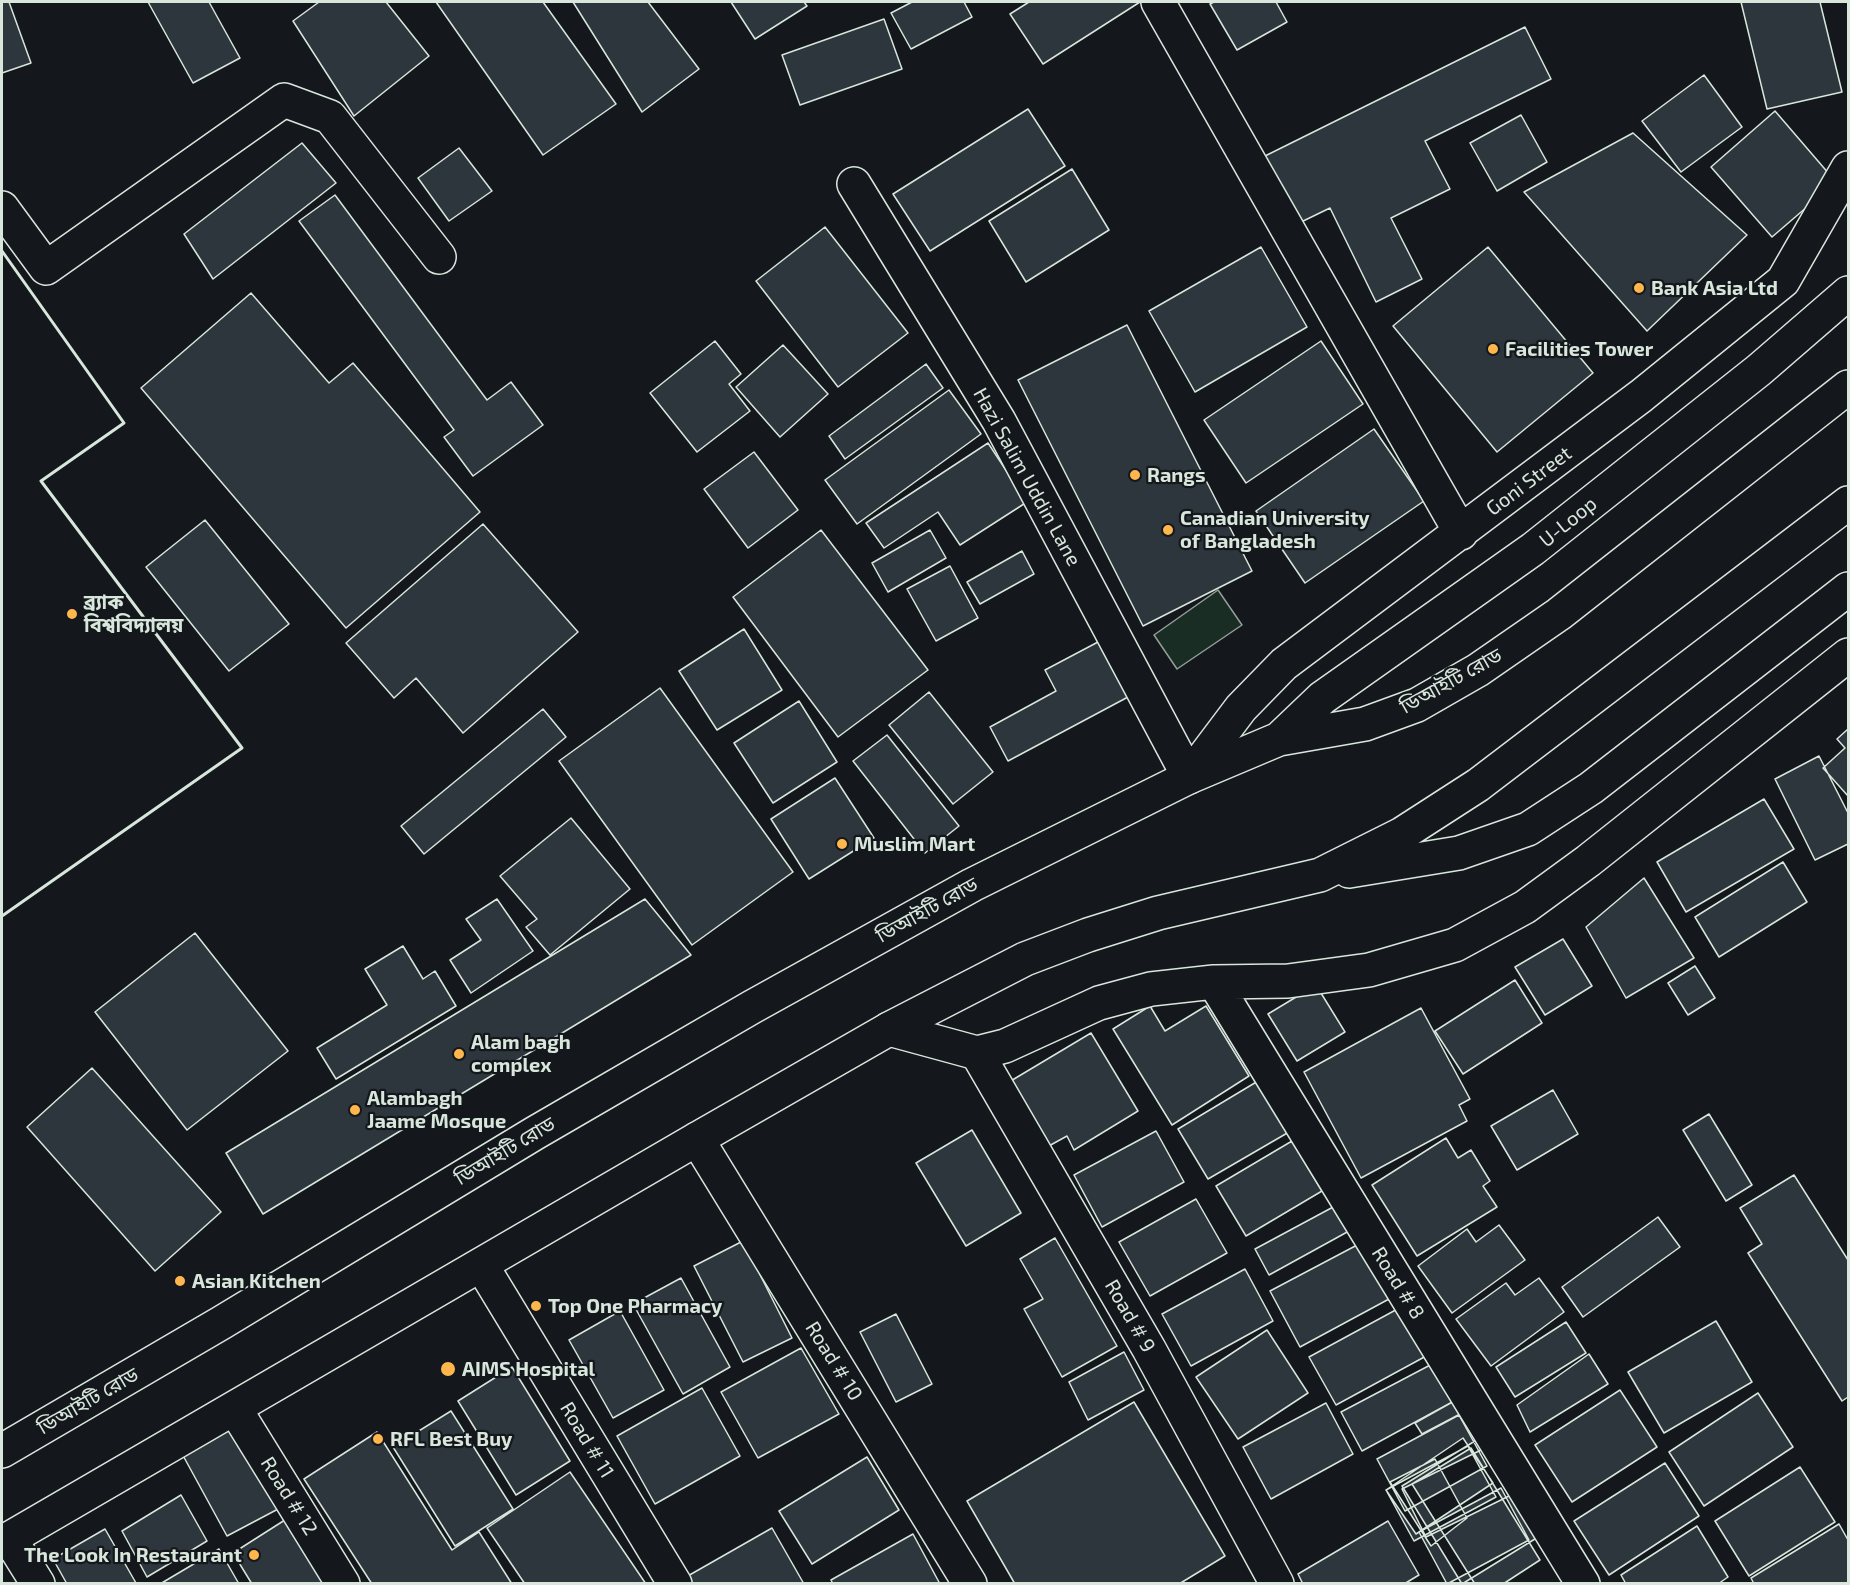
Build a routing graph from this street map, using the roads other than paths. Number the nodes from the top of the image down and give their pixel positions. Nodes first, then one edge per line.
1 (1158, 2) edge
2 (1848, 168) edge
3 (854, 184) dead end
4 (2, 208) edge
5 (439, 257) dead end
6 (1848, 293) edge
7 (1848, 387) edge
8 (1848, 502) edge
9 (1461, 533) junction
10 (1848, 589) edge
11 (1848, 654) edge
12 (1279, 739) junction
13 (1189, 777) junction
14 (1320, 875) junction
15 (1214, 982) junction
16 (889, 1029) junction
17 (977, 1053) junction
18 (697, 1138) junction
19 (482, 1266) junction
20 (235, 1409) junction
21 (2, 1451) edge
22 (6, 1541) edge
23 (1267, 1580) edge
24 (38, 1584) edge
25 (343, 1584) edge
26 (675, 1584) edge
27 (970, 1584) edge
28 (1583, 1584) edge

1 - 9 street
2 - 9 street, Goni Street
3 - 13 street, Hazi Salim Uddin Lane
4 - 5 street
6 - 12 street, U-Loop
7 - 12 street, ডিআইটি রোড
8 - 14 street
9 - 13 street, Goni Street
10 - 14 street
11 - 15 street
12 - 13 street, ডিআইটি রোড
13 - 21 street, ডিআইটি রোড
14 - 16 street
15 - 17 street
15 - 28 street, Road # 8
16 - 17 street
16 - 18 street
17 - 23 street, Road # 9
18 - 19 street
18 - 27 street, Road # 10
19 - 20 street
19 - 26 street, Road # 11
20 - 22 street
20 - 25 street, Road # 12
22 - 24 street

